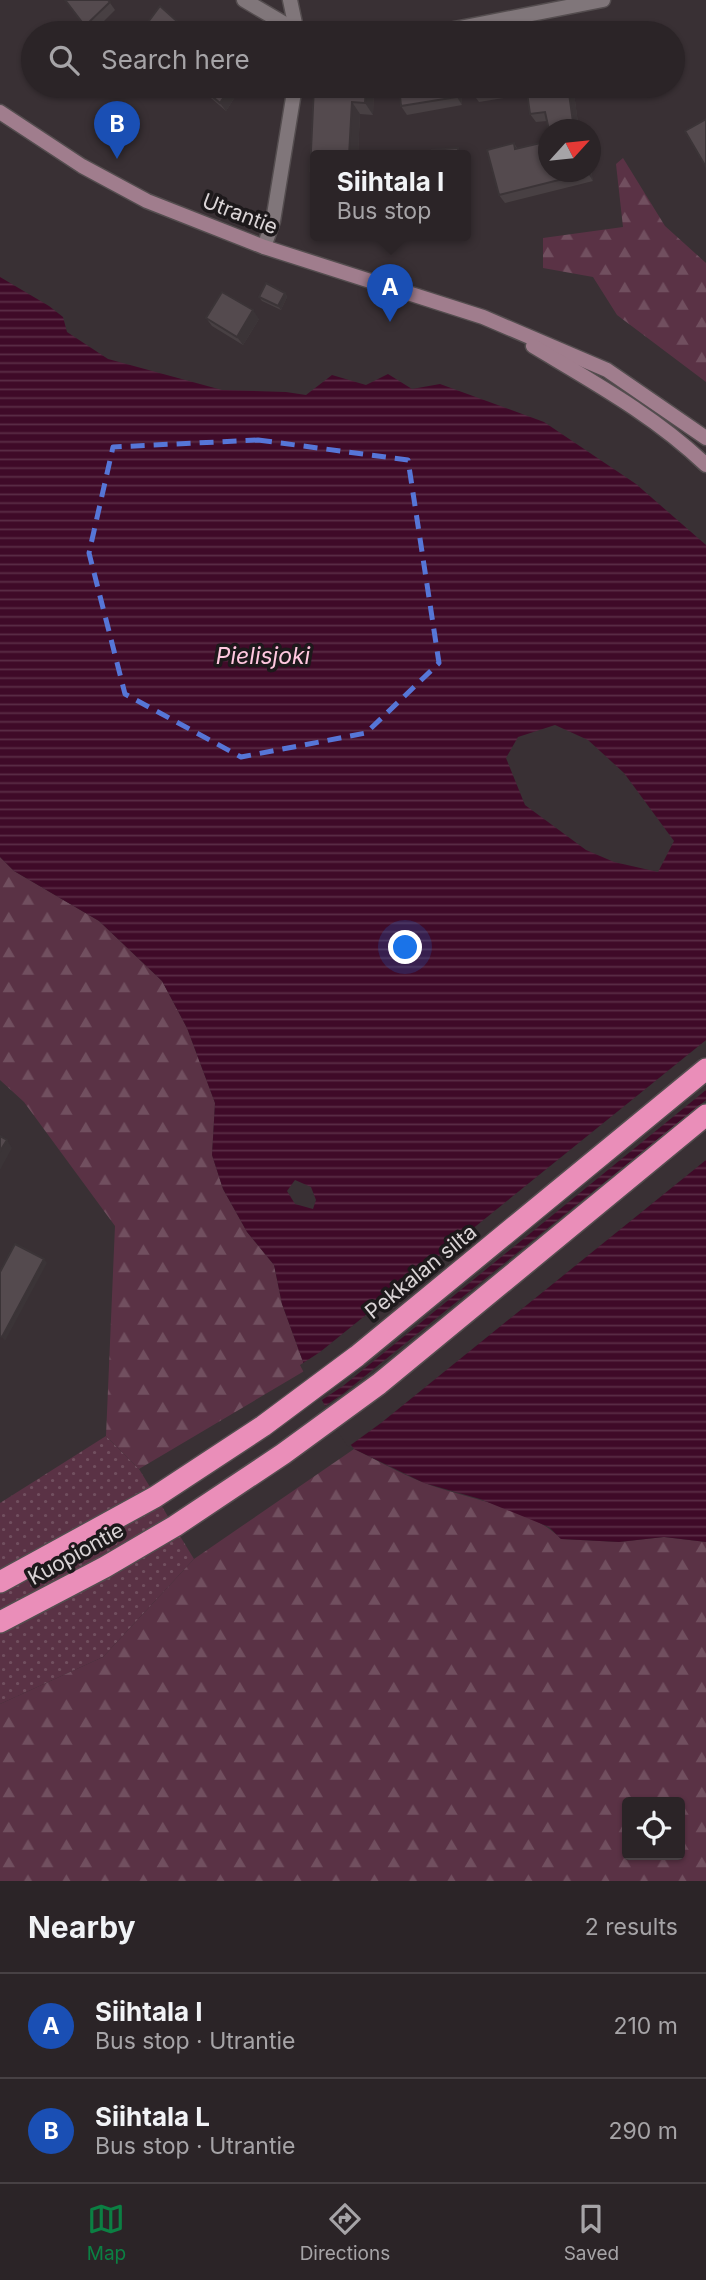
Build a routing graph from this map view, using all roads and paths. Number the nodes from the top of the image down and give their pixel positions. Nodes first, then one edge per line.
1 (244, 0) edge
2 (290, 0) edge
3 (603, 0) edge
4 (282, 21) edge
5 (298, 21) edge
6 (495, 21) edge
7 (293, 98) edge
8 (0, 112) edge
9 (264, 247) junction
10 (483, 317) junction
11 (706, 438) edge
12 (706, 465) edge
13 (706, 1069) edge
14 (706, 1115) edge
15 (155, 1497) joint
16 (0, 1582) edge
17 (0, 1622) edge

1 - 4 street
2 - 5 street
3 - 6 street
7 - 9 street
8 - 9 main road, Utrantie
9 - 10 main road, Utrantie
10 - 11 main road, Utrantie
10 - 12 main road, Utrantie
13 - 15 highway, Pekkalan silta
14 - 17 highway, Kuopiontie
15 - 16 highway, Kuopiontie

